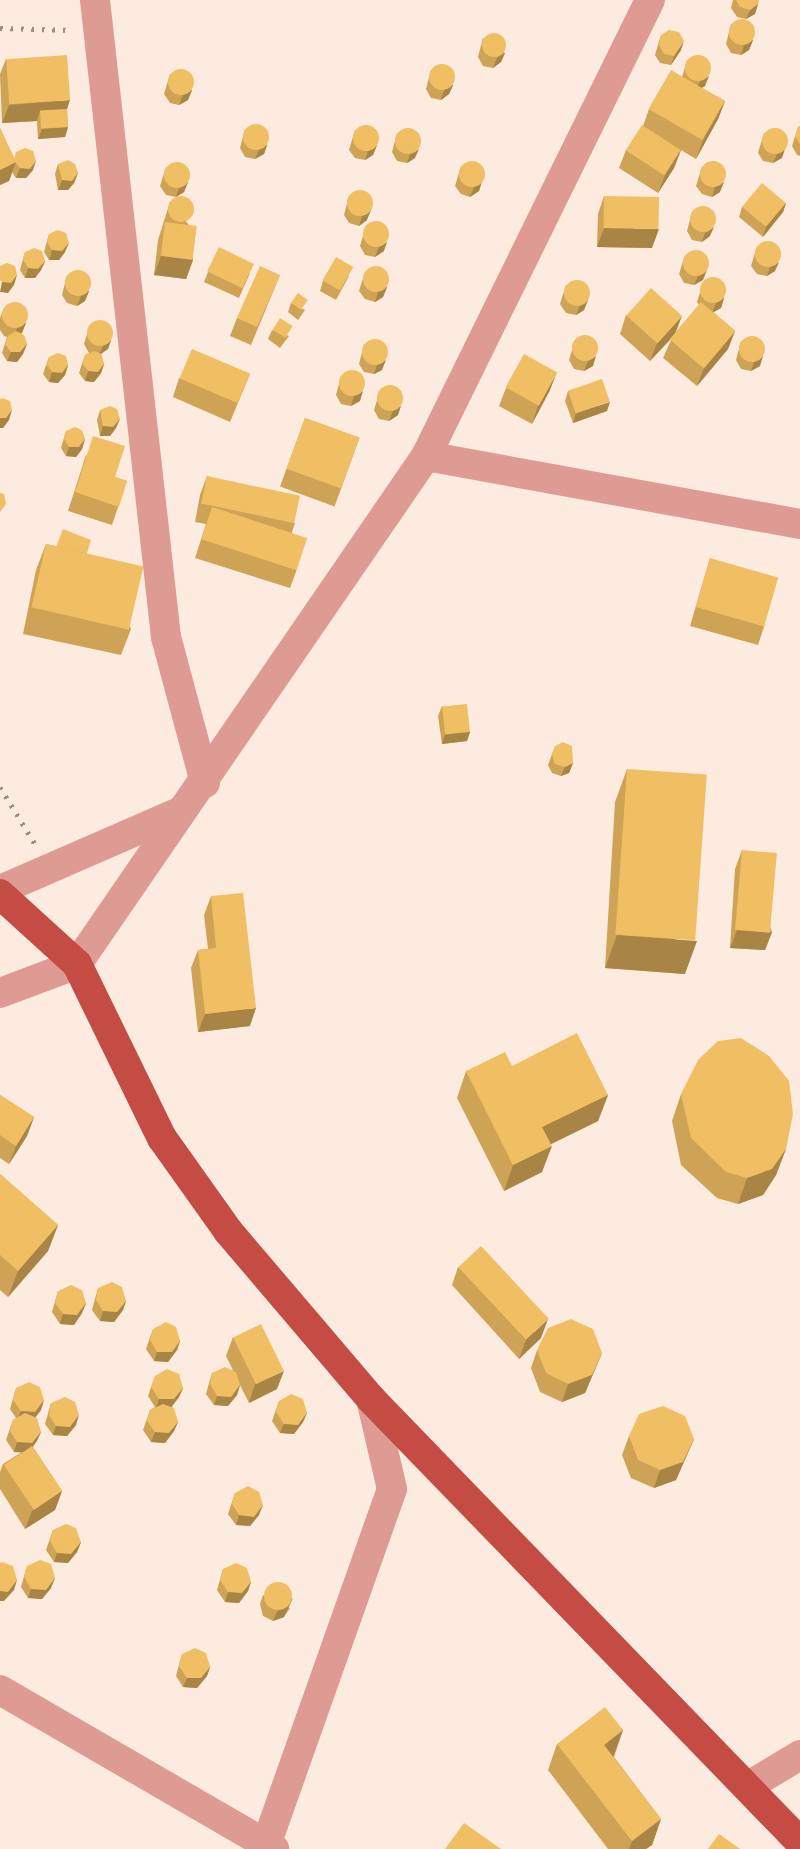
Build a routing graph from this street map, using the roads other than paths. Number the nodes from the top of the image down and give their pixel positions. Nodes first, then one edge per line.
1 (95, 0) edge
2 (650, 0) edge
3 (426, 456) junction
4 (800, 524) edge
5 (204, 783) junction
6 (182, 811) junction
7 (0, 892) edge
8 (77, 964) junction
9 (0, 993) edge
10 (371, 1399) junction
11 (0, 1690) edge
12 (800, 1755) edge
13 (747, 1788) junction
14 (800, 1842) edge
15 (270, 1845) edge

1 - 5 street
2 - 3 street
3 - 4 street
3 - 5 street
5 - 6 street
6 - 7 street
6 - 8 street
7 - 8 main road
8 - 9 street
8 - 10 main road
10 - 13 main road
10 - 15 street
11 - 15 street
12 - 13 street
13 - 14 main road

